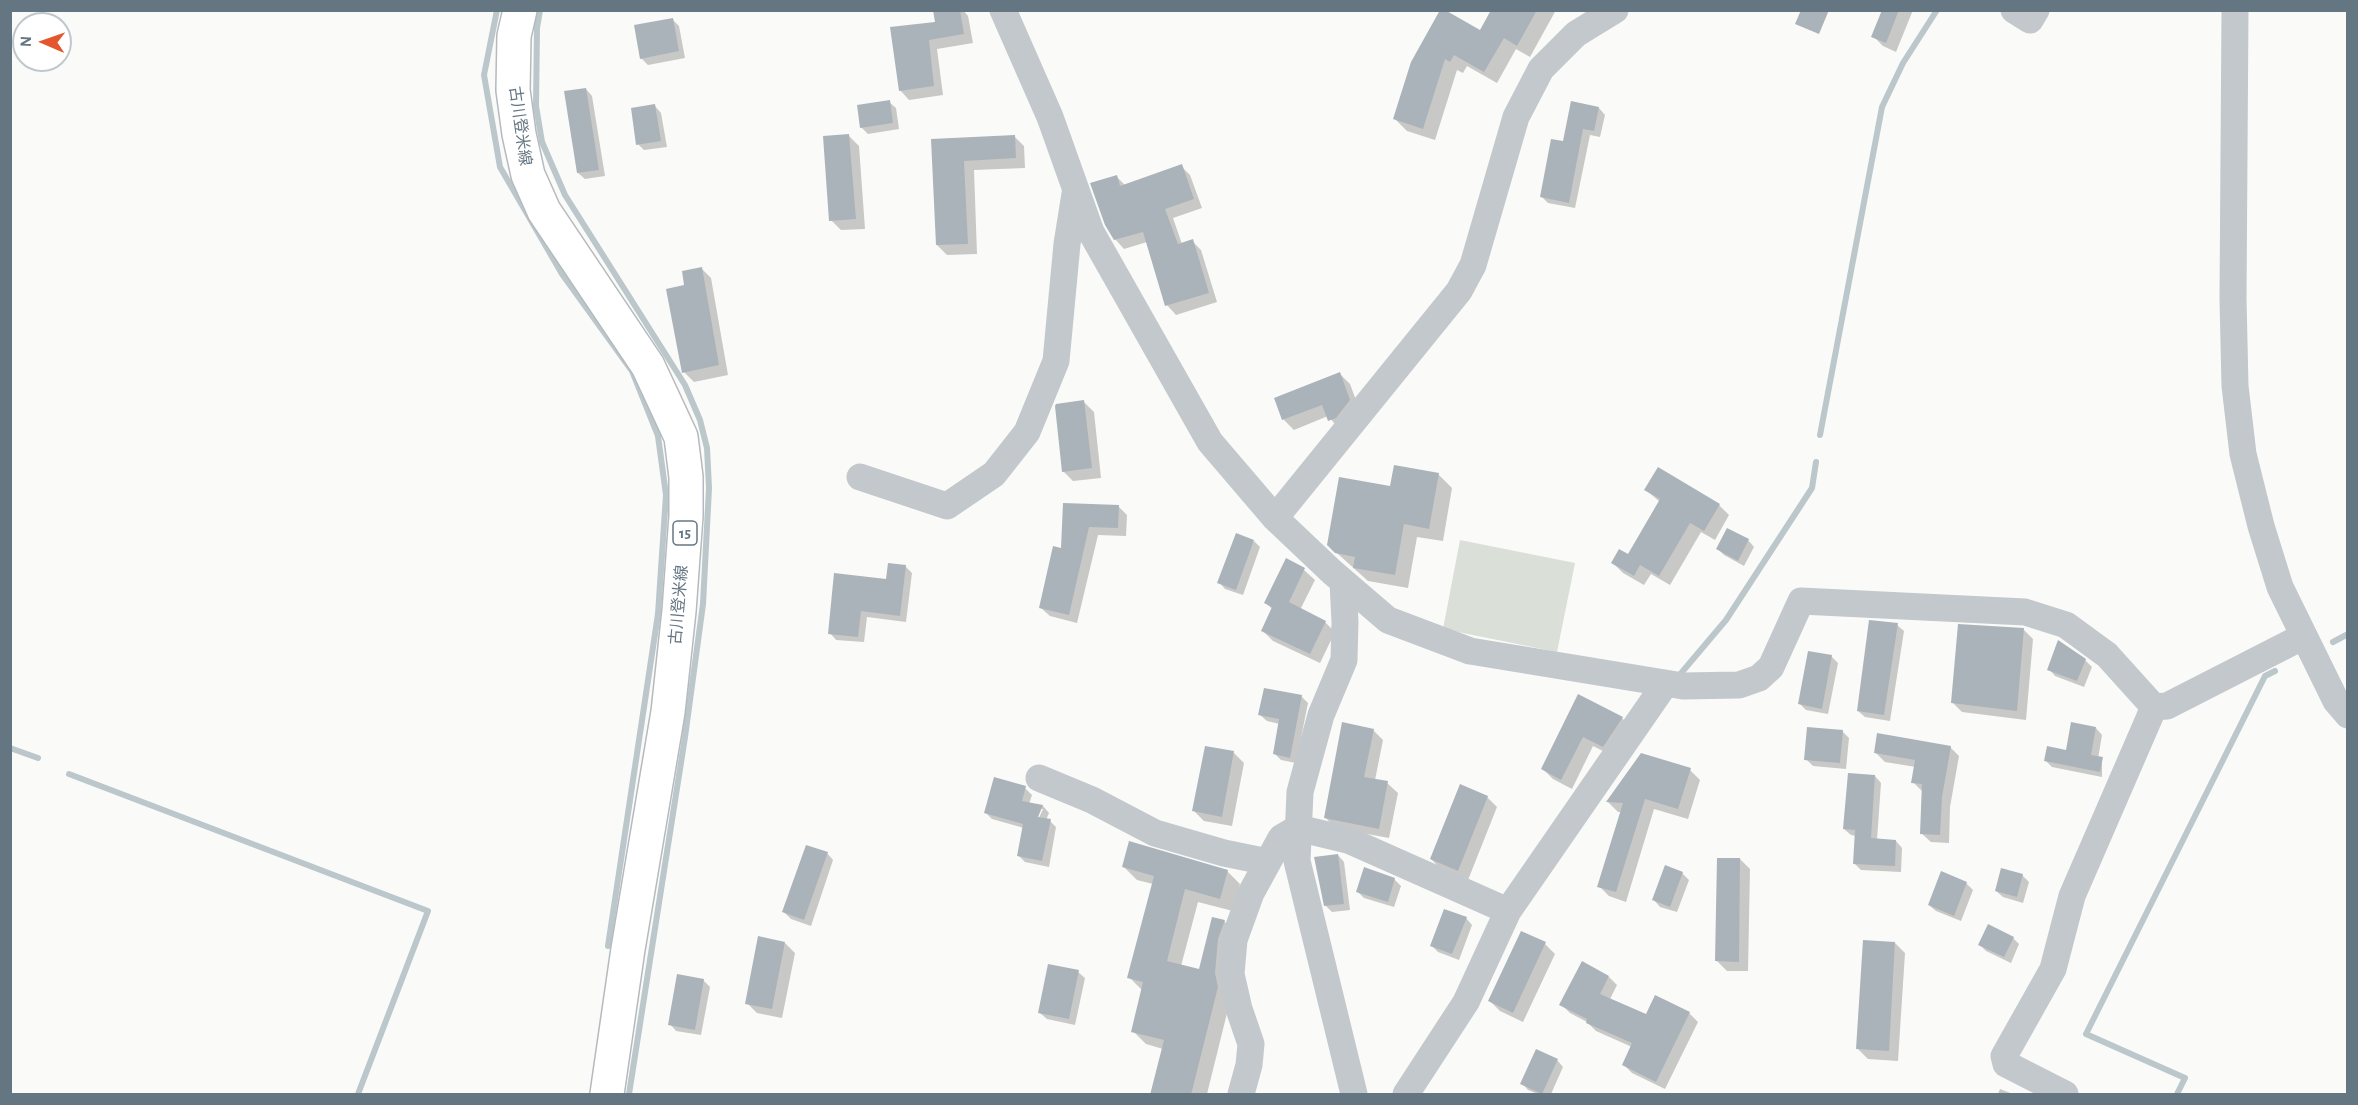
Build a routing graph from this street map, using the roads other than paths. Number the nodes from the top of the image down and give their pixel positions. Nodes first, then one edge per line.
1 (520, 10) edge
2 (1003, 10) edge
3 (1615, 10) edge
4 (2014, 10) edge
5 (2036, 10) edge
6 (2235, 10) edge
7 (1076, 190) junction
8 (860, 477) dead end
9 (1275, 518) junction
10 (1343, 582) junction
11 (2304, 636) junction
12 (1673, 685) junction
13 (2154, 707) junction
14 (2348, 715) edge
15 (1039, 778) dead end
16 (1298, 828) junction
17 (1268, 862) junction
18 (1508, 911) junction
19 (607, 1095) edge
20 (1241, 1095) edge
21 (1354, 1095) edge
22 (1406, 1095) edge
23 (2065, 1095) edge

1 - 19 main road, 古川登米線 / 15
2 - 7 street
3 - 9 street
4 - 5 street
6 - 11 street
7 - 8 street
7 - 9 street
9 - 10 street
10 - 12 street
10 - 16 street
11 - 13 street
11 - 14 street
12 - 13 street
12 - 18 street
13 - 23 street
15 - 17 street
16 - 17 street
16 - 18 street
16 - 21 street
17 - 20 street
18 - 22 street

